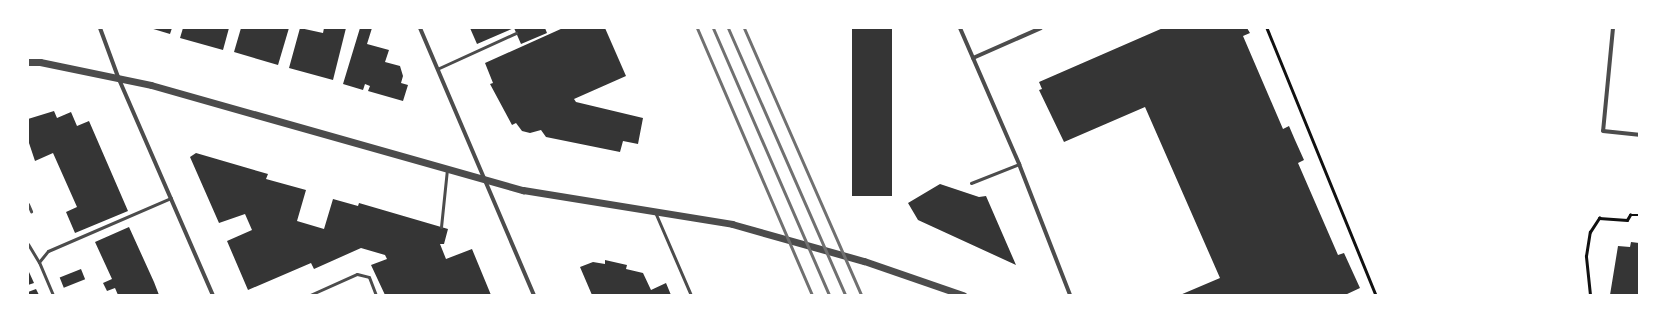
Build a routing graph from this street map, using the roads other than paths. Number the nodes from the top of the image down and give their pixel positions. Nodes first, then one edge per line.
1 (100, 28) edge
2 (420, 28) edge
3 (960, 28) edge
4 (1041, 28) edge
5 (1613, 28) edge
6 (516, 33) dead end
7 (973, 58) junction
8 (28, 62) edge
9 (438, 69) junction
10 (118, 77) junction
11 (1639, 135) edge
12 (1018, 164) junction
13 (447, 169) junction
14 (486, 180) junction
15 (971, 183) dead end
16 (171, 198) junction
17 (28, 204) edge
18 (654, 210) junction
19 (31, 211) dead end
20 (441, 227) dead end
21 (28, 244) edge
22 (38, 262) junction
23 (53, 295) edge
24 (213, 295) edge
25 (310, 295) edge
26 (376, 295) edge
27 (534, 295) edge
28 (691, 295) edge
29 (963, 295) edge
30 (1070, 295) edge

1 - 10 street
2 - 9 street
3 - 7 street
4 - 7 street
5 - 11 street
6 - 9 lane
7 - 12 street
8 - 10 street
9 - 14 street
10 - 13 street
10 - 16 street
12 - 15 lane
12 - 30 street
13 - 14 street
13 - 20 lane
14 - 18 street
14 - 27 street
16 - 22 lane
16 - 24 street
17 - 19 lane
18 - 28 lane
18 - 29 street
21 - 22 lane
22 - 23 lane
25 - 26 lane

